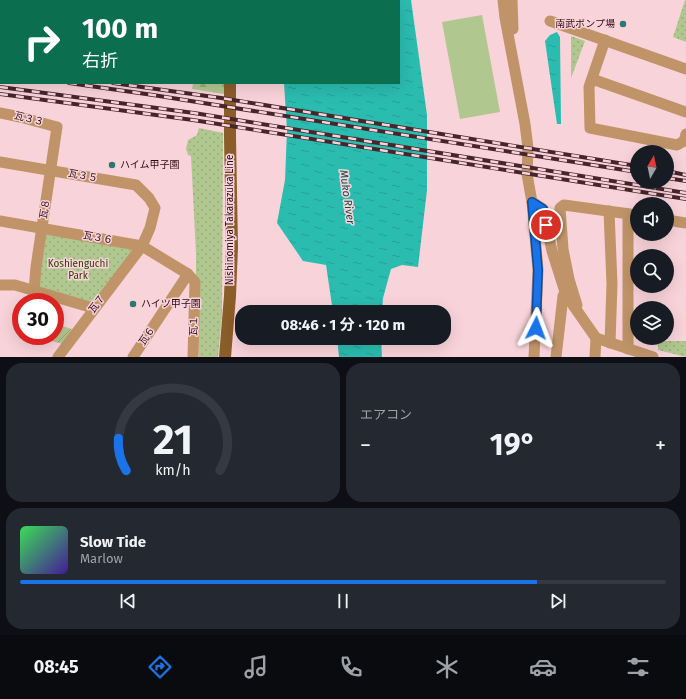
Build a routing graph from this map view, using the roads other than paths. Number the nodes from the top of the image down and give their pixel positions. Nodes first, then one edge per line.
1 (503, 0) edge
2 (512, 0) edge
3 (550, 21) dead end
4 (605, 40) junction
5 (513, 60) junction
6 (686, 69) edge
7 (592, 79) junction
8 (230, 84) edge
9 (686, 112) edge
10 (0, 113) edge
11 (57, 126) joint
12 (686, 134) edge
13 (0, 162) edge
14 (51, 170) junction
15 (532, 202) junction
16 (155, 208) joint
17 (609, 211) junction
18 (630, 214) edge
19 (0, 221) edge
20 (674, 221) edge
21 (686, 222) edge
22 (42, 228) junction
23 (631, 241) edge
24 (142, 246) junction
25 (188, 274) junction
26 (0, 285) edge
27 (34, 291) junction
28 (566, 295) junction
29 (94, 308) junction
30 (580, 314) junction
31 (596, 338) junction
32 (610, 342) junction
33 (628, 349) junction
34 (648, 356) edge
35 (58, 357) edge
36 (133, 357) edge
37 (193, 357) edge
38 (225, 357) edge
39 (534, 357) edge
40 (556, 357) edge
41 (595, 357) edge

1 - 5 street
2 - 5 street
3 - 4 street
4 - 6 street
4 - 7 street
5 - 15 street
7 - 9 street
7 - 12 street
8 - 38 main road, Nishinomiya Takarazuka Line
10 - 11 street, 瓦３３
11 - 14 street, 瓦８
13 - 14 street, 瓦３５
14 - 16 street, 瓦３５
14 - 22 street, 瓦８
15 - 28 street
15 - 39 street
16 - 24 street, 瓦７
17 - 18 street
17 - 30 street
17 - 32 street
19 - 22 street, 瓦３６
20 - 21 street
22 - 24 street, 瓦３６
22 - 27 street, 瓦８
23 - 33 street
24 - 25 street, 瓦３６
24 - 29 street, 瓦７
25 - 36 street, 瓦６
25 - 37 street, 瓦１
26 - 27 street
27 - 29 street
28 - 30 street
28 - 40 street
29 - 35 street, 瓦７
30 - 31 street
31 - 32 street
31 - 41 street
32 - 33 street
33 - 34 street

